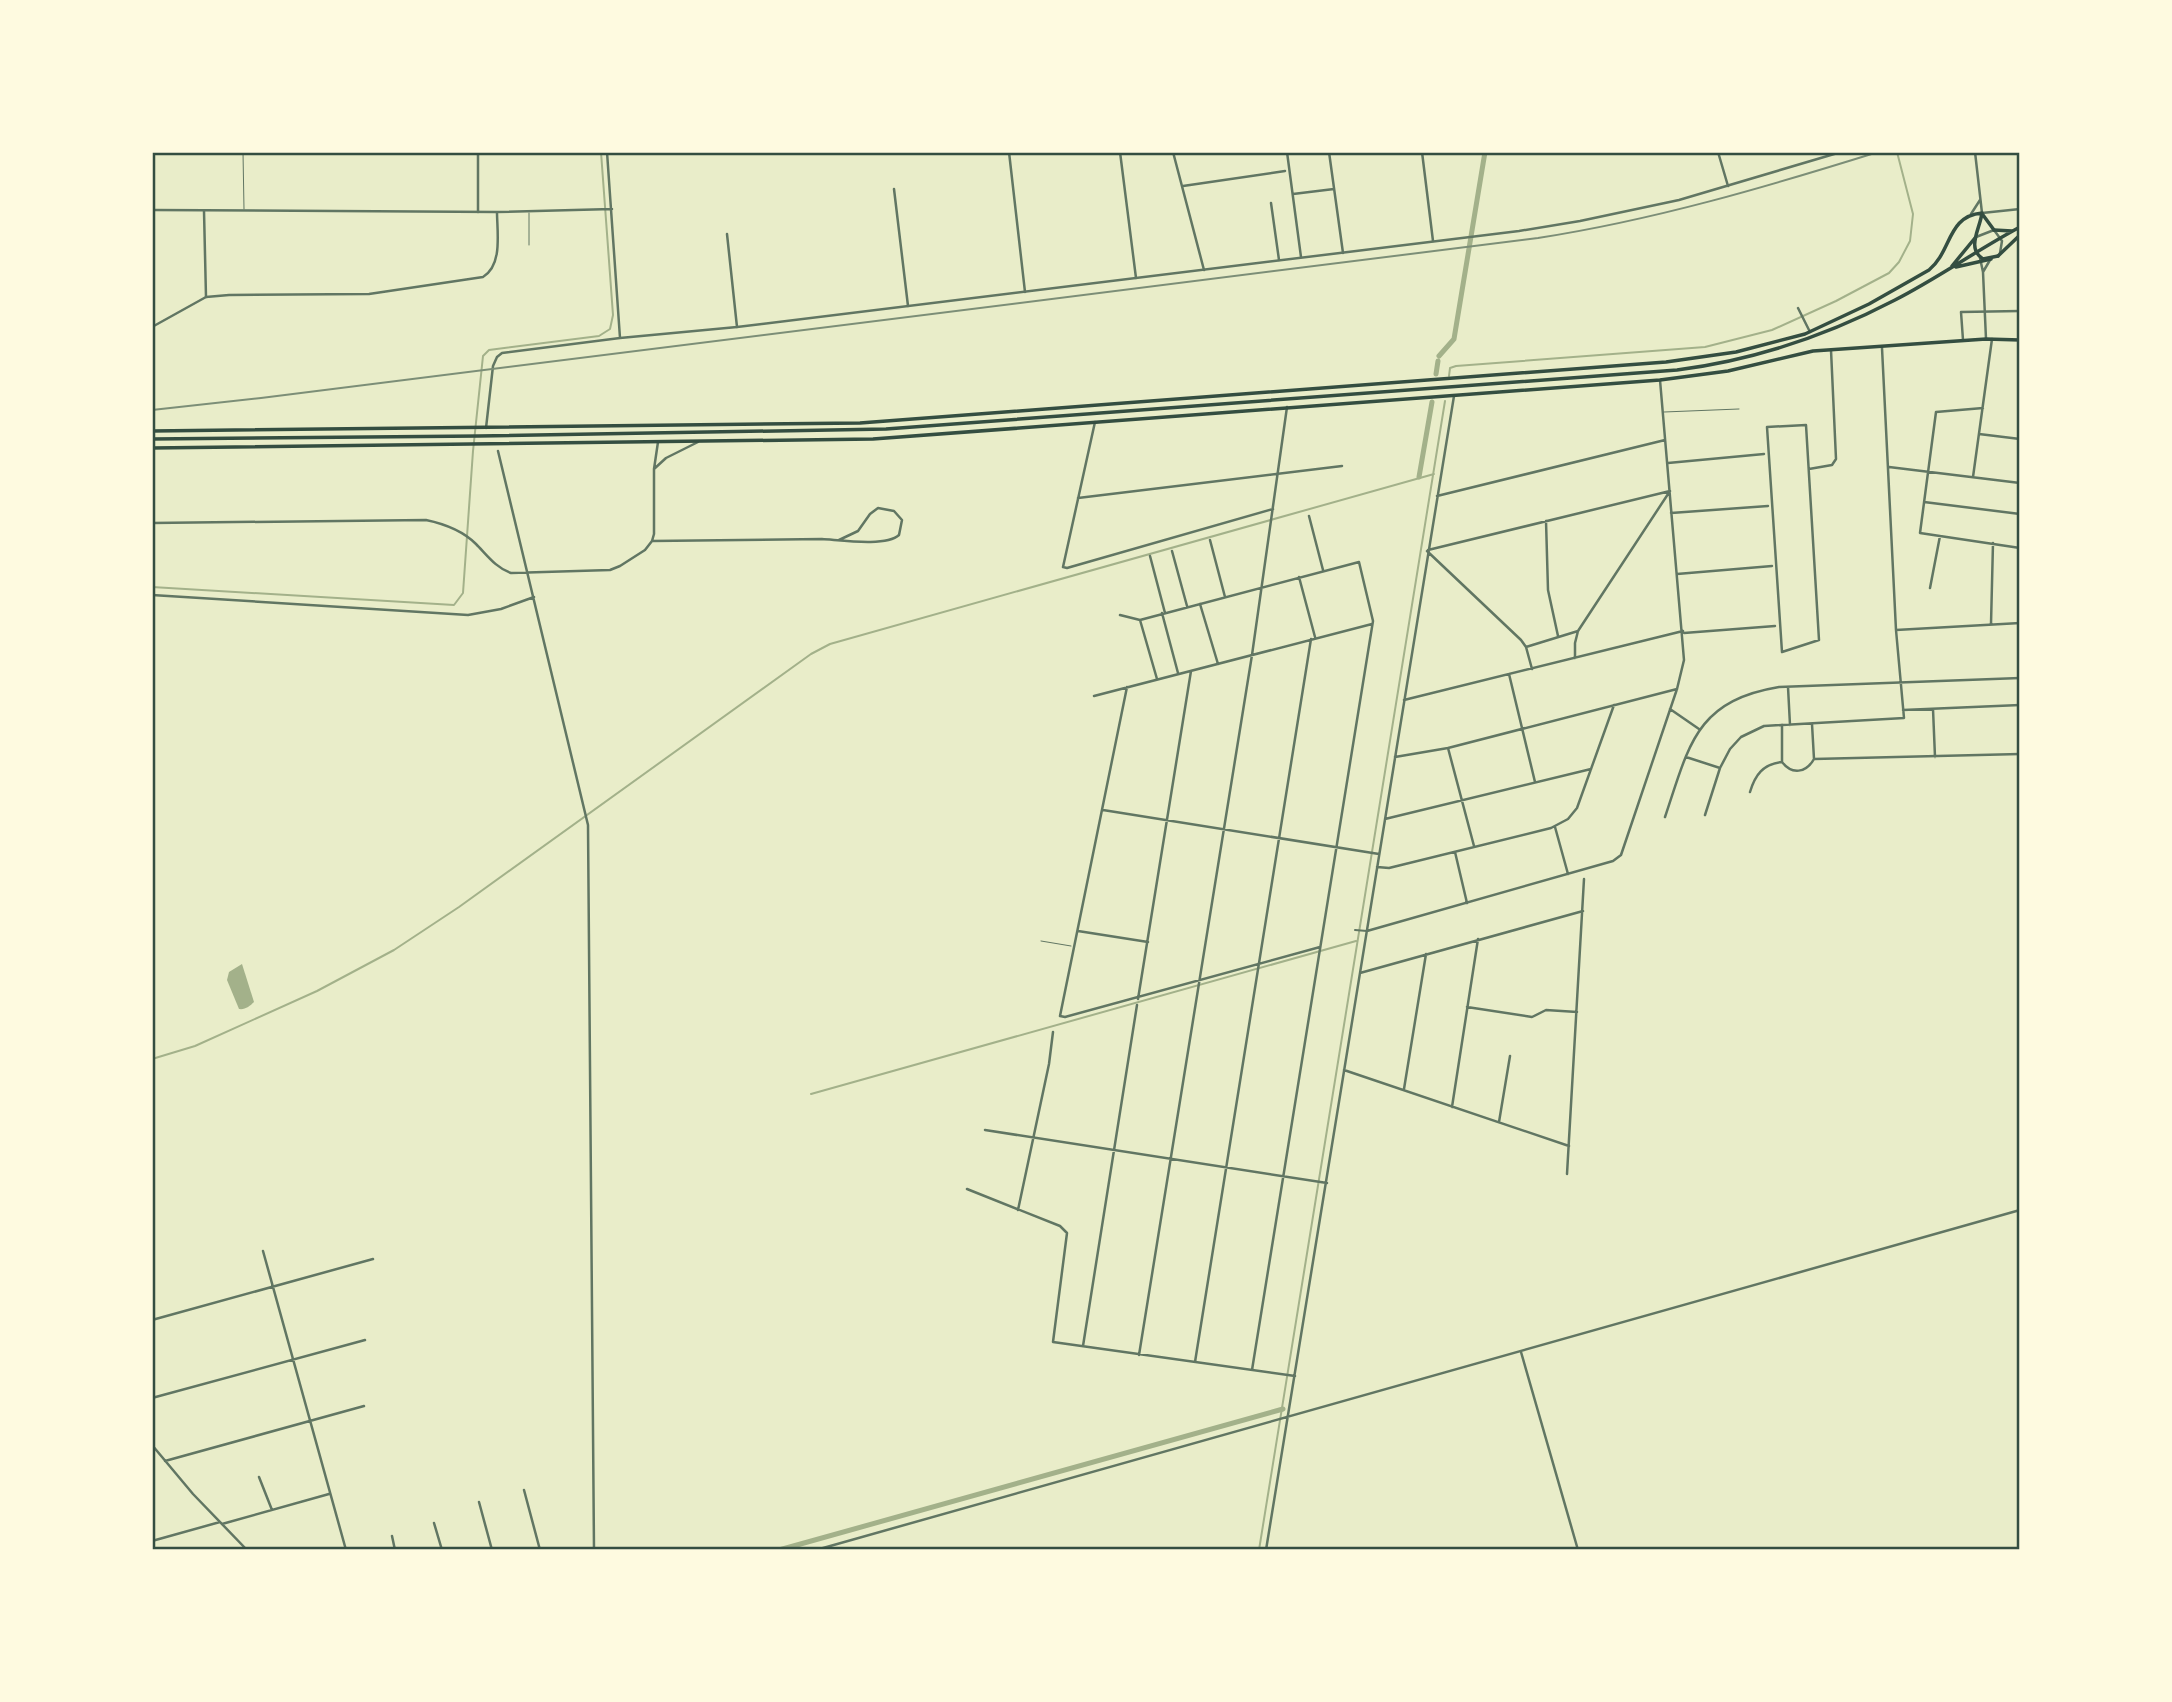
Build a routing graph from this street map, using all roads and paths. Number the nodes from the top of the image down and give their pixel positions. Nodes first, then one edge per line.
1 (243, 152) edge
2 (478, 152) edge
3 (607, 152) edge
4 (1009, 152) edge
5 (1120, 152) edge
6 (1173, 152) edge
7 (1287, 152) edge
8 (1329, 152) edge
9 (1422, 152) edge
10 (1718, 152) edge
11 (1841, 152) edge
12 (1975, 152) edge
13 (1285, 171) dead end
14 (1182, 186) junction
15 (1728, 186) junction
16 (894, 189) dead end
17 (1334, 190) junction
18 (1293, 194) junction
19 (1981, 197) junction
20 (1271, 203) dead end
21 (610, 209) junction
22 (2020, 209) edge
23 (152, 210) edge
24 (204, 211) junction
25 (244, 211) junction
26 (478, 212) junction
27 (497, 212) junction
28 (529, 212) junction
29 (1982, 213) junction
30 (1971, 214) junction
31 (2020, 228) edge
32 (1994, 230) junction
33 (2014, 231) junction
34 (727, 234) dead end
35 (2020, 235) edge
36 (1975, 238) junction
37 (2001, 239) junction
38 (1433, 241) junction
39 (528, 245) dead end
40 (1343, 253) junction
41 (1998, 256) junction
42 (1301, 257) junction
43 (1979, 258) junction
44 (1991, 259) junction
45 (1279, 260) junction
46 (1951, 268) junction
47 (1205, 270) junction
48 (1983, 272) junction
49 (1136, 278) junction
50 (1025, 292) junction
51 (206, 297) junction
52 (908, 306) junction
53 (1798, 307) dead end
54 (1984, 311) junction
55 (2019, 311) edge
56 (152, 327) edge
57 (737, 327) junction
58 (1810, 332) junction
59 (620, 338) junction
60 (1989, 339) junction
61 (1963, 340) junction
62 (2019, 340) edge
63 (1882, 347) junction
64 (1831, 350) junction
65 (1660, 380) junction
66 (1454, 396) junction
67 (1287, 407) junction
68 (1983, 408) junction
69 (1739, 409) dead end
70 (1662, 412) junction
71 (1095, 422) junction
72 (486, 428) junction
73 (152, 431) edge
74 (1979, 434) junction
75 (152, 439) edge
76 (2020, 439) edge
77 (1665, 440) junction
78 (657, 442) junction
79 (698, 442) junction
80 (152, 448) edge
81 (498, 451) dead end
82 (1764, 454) dead end
83 (1668, 463) junction
84 (1342, 466) dead end
85 (1889, 467) junction
86 (654, 470) junction
87 (1809, 470) junction
88 (1927, 471) junction
89 (1279, 472) junction
90 (1973, 477) junction
91 (2020, 483) edge
92 (1670, 491) junction
93 (1437, 496) junction
94 (1079, 498) junction
95 (1924, 502) junction
96 (1768, 506) dead end
97 (1273, 509) junction
98 (1671, 513) junction
99 (2020, 514) edge
100 (1309, 516) dead end
101 (1546, 521) junction
102 (152, 523) edge
103 (1940, 536) junction
104 (839, 540) junction
105 (1210, 540) dead end
106 (652, 541) junction
107 (1993, 543) junction
108 (2020, 548) edge
109 (1172, 551) dead end
110 (1427, 551) junction
111 (1150, 556) dead end
112 (1772, 566) dead end
113 (1323, 571) junction
114 (528, 573) junction
115 (1677, 574) junction
116 (1299, 577) junction
117 (1262, 587) junction
118 (1930, 588) dead end
119 (152, 595) edge
120 (534, 597) junction
121 (1225, 597) junction
122 (1200, 604) junction
123 (1187, 607) junction
124 (1163, 613) junction
125 (1120, 615) dead end
126 (1140, 620) junction
127 (2020, 623) edge
128 (1372, 624) junction
129 (1991, 625) junction
130 (1775, 626) dead end
131 (1896, 629) junction
132 (1578, 631) junction
133 (1683, 632) junction
134 (1558, 636) junction
135 (1313, 638) junction
136 (1526, 646) junction
137 (1252, 655) junction
138 (1575, 658) junction
139 (1218, 664) junction
140 (1532, 669) junction
141 (1191, 671) junction
142 (1178, 673) junction
143 (1509, 674) junction
144 (2020, 678) edge
145 (1157, 679) junction
146 (1900, 683) junction
147 (1127, 687) junction
148 (1788, 687) junction
149 (1677, 689) junction
150 (1094, 696) dead end
151 (1403, 701) junction
152 (1614, 705) junction
153 (2020, 705) edge
154 (1670, 709) junction
155 (1933, 709) junction
156 (1903, 710) junction
157 (1812, 723) junction
158 (1790, 724) junction
159 (1782, 725) junction
160 (1522, 729) junction
161 (1699, 729) junction
162 (1448, 747) junction
163 (2020, 754) edge
164 (1394, 757) junction
165 (1686, 757) junction
166 (1934, 757) junction
167 (1814, 759) junction
168 (1782, 762) junction
169 (1720, 768) junction
170 (1591, 769) junction
171 (1535, 782) junction
172 (1750, 792) dead end
173 (1462, 799) junction
174 (1102, 810) junction
175 (1705, 815) dead end
176 (1665, 817) dead end
177 (1385, 819) junction
178 (1167, 822) junction
179 (1555, 826) junction
180 (1222, 830) junction
181 (1279, 839) junction
182 (1335, 847) junction
183 (1475, 847) junction
184 (1455, 852) junction
185 (1379, 854) junction
186 (1377, 866) junction
187 (1568, 874) junction
188 (1584, 879) dead end
189 (1466, 903) junction
190 (1583, 911) junction
191 (1355, 930) dead end
192 (1077, 931) junction
193 (1367, 931) junction
194 (1478, 939) junction
195 (1041, 941) dead end
196 (1148, 942) junction
197 (1074, 946) junction
198 (1320, 947) junction
199 (1426, 954) junction
200 (1259, 965) junction
201 (1360, 973) junction
202 (1199, 982) junction
203 (1138, 999) junction
204 (1137, 1005) dead end
205 (1467, 1007) junction
206 (1577, 1012) junction
207 (1053, 1032) dead end
208 (1510, 1056) dead end
209 (1344, 1070) junction
210 (1404, 1090) junction
211 (1452, 1107) junction
212 (1499, 1122) junction
213 (985, 1130) dead end
214 (1033, 1137) junction
215 (1569, 1146) junction
216 (1114, 1150) junction
217 (1170, 1159) junction
218 (1227, 1167) junction
219 (1567, 1174) dead end
220 (1283, 1176) junction
221 (1327, 1183) junction
222 (967, 1189) dead end
223 (1018, 1210) junction
224 (2020, 1210) edge
225 (263, 1251) dead end
226 (373, 1259) dead end
227 (273, 1287) junction
228 (152, 1320) edge
229 (365, 1340) dead end
230 (1083, 1346) junction
231 (1521, 1352) junction
232 (1139, 1354) junction
233 (293, 1359) junction
234 (1195, 1362) junction
235 (1252, 1370) junction
236 (1295, 1376) junction
237 (152, 1398) edge
238 (364, 1406) dead end
239 (1289, 1417) junction
240 (310, 1420) junction
241 (152, 1444) edge
242 (165, 1461) junction
243 (259, 1477) dead end
244 (524, 1490) dead end
245 (329, 1494) junction
246 (479, 1502) dead end
247 (272, 1510) junction
248 (434, 1522) dead end
249 (221, 1523) junction
250 (392, 1536) dead end
251 (152, 1541) edge
252 (247, 1550) edge
253 (345, 1550) edge
254 (396, 1550) edge
255 (442, 1550) edge
256 (492, 1550) edge
257 (540, 1550) edge
258 (594, 1550) edge
259 (816, 1550) edge
260 (1266, 1550) edge
261 (1578, 1550) edge

1 - 25 lane
2 - 26 street
3 - 21 street
4 - 50 street
5 - 49 street
6 - 14 street
7 - 18 street
8 - 17 street
9 - 38 street
10 - 15 street
11 - 15 street
12 - 19 street
13 - 14 street
14 - 47 street
15 - 38 street
16 - 52 street
17 - 18 street
17 - 40 street
18 - 42 street
19 - 29 street
19 - 30 street
20 - 45 street
21 - 28 street
21 - 59 street
22 - 29 street
23 - 24 street
24 - 25 street
24 - 51 street
25 - 26 street
26 - 27 street
27 - 28 street
27 - 51 street
28 - 39 lane
29 - 30 main road
29 - 32 main road
29 - 36 main road
30 - 58 main road
31 - 33 main road
32 - 33 main road
32 - 36 street
32 - 37 street
33 - 37 main road
34 - 57 street
35 - 41 main road
36 - 43 main road
36 - 46 main road
37 - 41 street
37 - 43 main road
38 - 40 street
40 - 42 street
41 - 44 main road
42 - 45 street
43 - 44 main road
43 - 46 main road
43 - 46 main road
43 - 48 street
44 - 48 street
45 - 47 street
46 - 75 main road
47 - 49 street
48 - 54 street
49 - 50 street
50 - 52 street
51 - 56 street
52 - 57 street
53 - 58 street
54 - 55 street
54 - 60 street
54 - 61 street
55 - 62 street
57 - 59 street
58 - 72 main road
59 - 72 street
60 - 61 main road
60 - 62 main road
60 - 68 street
61 - 63 main road
63 - 64 main road
63 - 85 street
64 - 65 main road
64 - 87 street
65 - 66 main road
65 - 70 street
66 - 67 main road
66 - 93 street
67 - 71 main road
67 - 89 street
68 - 74 street
68 - 88 street
69 - 70 lane
70 - 77 street
71 - 79 main road
71 - 94 street
72 - 73 main road
74 - 76 street
74 - 90 street
77 - 83 street
77 - 93 street
78 - 79 main road
78 - 80 main road
78 - 86 street
79 - 86 street
81 - 114 street
82 - 83 street
83 - 92 street
84 - 89 street
85 - 88 street
85 - 131 street
86 - 106 street
87 - 87 street
88 - 90 street
88 - 95 street
89 - 94 street
89 - 97 street
90 - 91 street
92 - 98 street
92 - 101 street
92 - 132 street
93 - 110 street
94 - 97 street
95 - 99 street
95 - 103 street
96 - 98 street
97 - 117 street
98 - 115 street
100 - 113 street
101 - 110 street
101 - 134 street
102 - 114 street
103 - 107 street
103 - 118 street
104 - 104 street
104 - 106 street
105 - 121 street
106 - 114 street
107 - 108 street
107 - 129 street
109 - 123 street
110 - 136 street
110 - 151 street
111 - 124 street
112 - 115 street
113 - 116 street
113 - 128 street
114 - 120 street
115 - 133 street
116 - 117 street
116 - 135 street
117 - 121 street
117 - 137 street
119 - 120 street
120 - 258 street
121 - 122 street
122 - 123 street
122 - 139 street
123 - 124 street
124 - 126 street
124 - 142 street
125 - 126 street
126 - 145 street
127 - 129 street
128 - 135 street
128 - 182 street
129 - 131 street
130 - 133 street
131 - 146 street
132 - 134 street
132 - 138 street
133 - 138 street
133 - 149 street
134 - 136 street
135 - 137 street
135 - 181 street
136 - 140 street
137 - 139 street
137 - 180 street
138 - 140 street
139 - 141 street
140 - 143 street
141 - 142 street
141 - 178 street
142 - 145 street
143 - 151 street
143 - 160 street
144 - 146 street
145 - 147 street
146 - 148 street
146 - 156 street
147 - 150 street
147 - 174 street
148 - 158 street
148 - 161 street
149 - 152 street
149 - 154 street
151 - 164 street
152 - 160 street
152 - 170 street
153 - 155 street
154 - 161 street
154 - 187 street
155 - 156 street
155 - 166 street
156 - 157 street
157 - 158 street
157 - 167 street
158 - 159 street
159 - 168 street
159 - 169 street
160 - 162 street
160 - 171 street
161 - 165 street
162 - 164 street
162 - 173 street
163 - 166 street
164 - 177 street
165 - 169 street
165 - 176 street
166 - 167 street
167 - 168 street
168 - 172 street
169 - 175 street
170 - 171 street
170 - 179 street
171 - 173 street
173 - 177 street
173 - 183 street
174 - 178 street
174 - 192 street
177 - 185 street
178 - 180 street
178 - 196 street
179 - 183 street
179 - 187 street
180 - 181 street
180 - 202 street
181 - 182 street
181 - 200 street
182 - 185 street
182 - 198 street
183 - 184 street
184 - 186 street
184 - 189 street
185 - 186 street
186 - 193 street
187 - 189 street
188 - 190 street
189 - 193 street
190 - 194 street
190 - 206 street
191 - 193 street
192 - 196 street
192 - 197 street
193 - 201 street
194 - 199 street
194 - 205 street
195 - 197 lane
196 - 203 street
197 - 203 street
198 - 200 street
198 - 220 street
199 - 201 street
199 - 210 street
200 - 202 street
200 - 218 street
201 - 209 street
202 - 203 street
202 - 217 street
204 - 216 street
205 - 206 street
205 - 211 street
206 - 215 street
207 - 214 street
208 - 212 street
209 - 210 street
209 - 221 street
210 - 211 street
211 - 212 street
212 - 215 street
213 - 214 street
214 - 216 street
214 - 223 street
215 - 219 street
216 - 217 street
216 - 230 street
217 - 218 street
217 - 232 street
218 - 220 street
218 - 234 street
220 - 221 street
220 - 235 street
221 - 236 street
222 - 223 street
223 - 230 street
224 - 231 street
225 - 227 street
226 - 227 street
227 - 228 street
227 - 233 street
229 - 233 street
230 - 232 street
231 - 239 street
231 - 261 street
232 - 234 street
233 - 237 street
233 - 240 street
234 - 235 street
235 - 236 street
236 - 239 street
238 - 240 street
239 - 259 street
239 - 260 street
240 - 242 street
240 - 245 street
241 - 242 street
242 - 249 street
243 - 247 street
244 - 257 street
245 - 247 street
245 - 253 street
246 - 256 street
247 - 249 street
248 - 255 street
249 - 251 street
249 - 252 street
250 - 254 street

